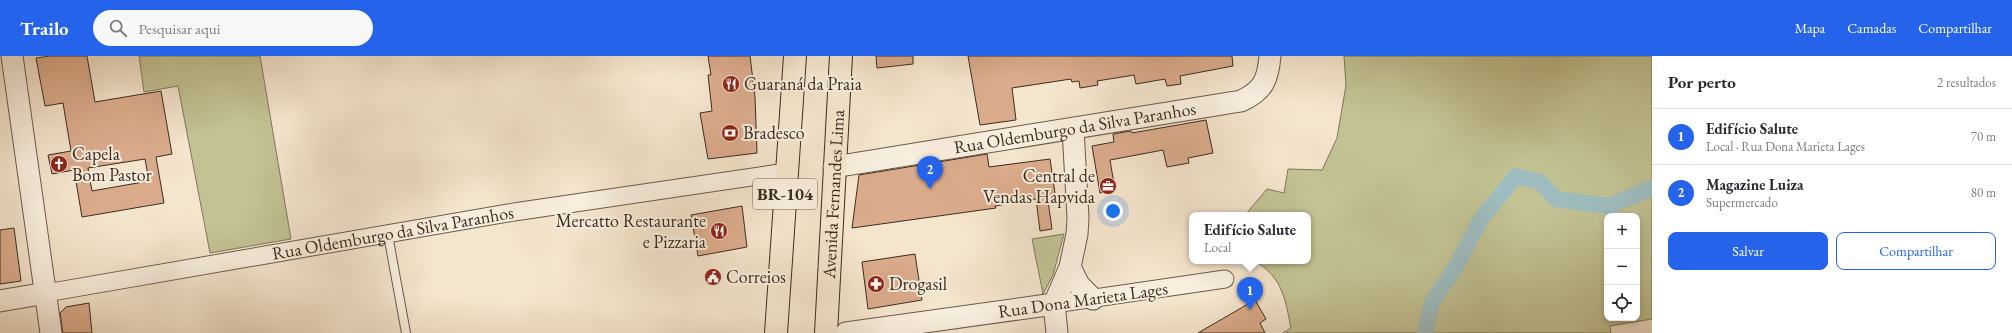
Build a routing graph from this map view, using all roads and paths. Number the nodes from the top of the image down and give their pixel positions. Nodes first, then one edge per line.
1 (12, 56) edge
2 (795, 56) edge
3 (841, 56) edge
4 (1270, 59) edge
5 (1073, 129) junction
6 (834, 167) junction
7 (786, 172) junction
8 (388, 235) junction
9 (1070, 267) junction
10 (1225, 279) dead end
11 (46, 293) junction
12 (1093, 299) junction
13 (0, 301) edge
14 (1054, 304) junction
15 (51, 333) edge
16 (406, 333) edge
17 (776, 333) edge
18 (826, 333) edge
19 (846, 333) edge
20 (1057, 333) edge

1 - 11 street
2 - 7 highway, BR-104
3 - 6 highway, Avenida Fernandes Lima / BR-104
4 - 5 street, Rua Oldemburgo da Silva Paranhos
5 - 6 street, Rua Oldemburgo da Silva Paranhos
5 - 9 street
6 - 18 highway, Avenida Fernandes Lima / BR-104
7 - 8 street, Rua Oldemburgo da Silva Paranhos
7 - 17 highway, BR-104
8 - 11 street, Rua Oldemburgo da Silva Paranhos
8 - 16 lane
9 - 12 street
9 - 14 street
10 - 12 street, Rua Dona Marieta Lages
11 - 13 street, Rua Oldemburgo da Silva Paranhos
11 - 15 street
12 - 14 street, Rua Dona Marieta Lages
14 - 19 street, Rua Dona Marieta Lages
14 - 20 street

